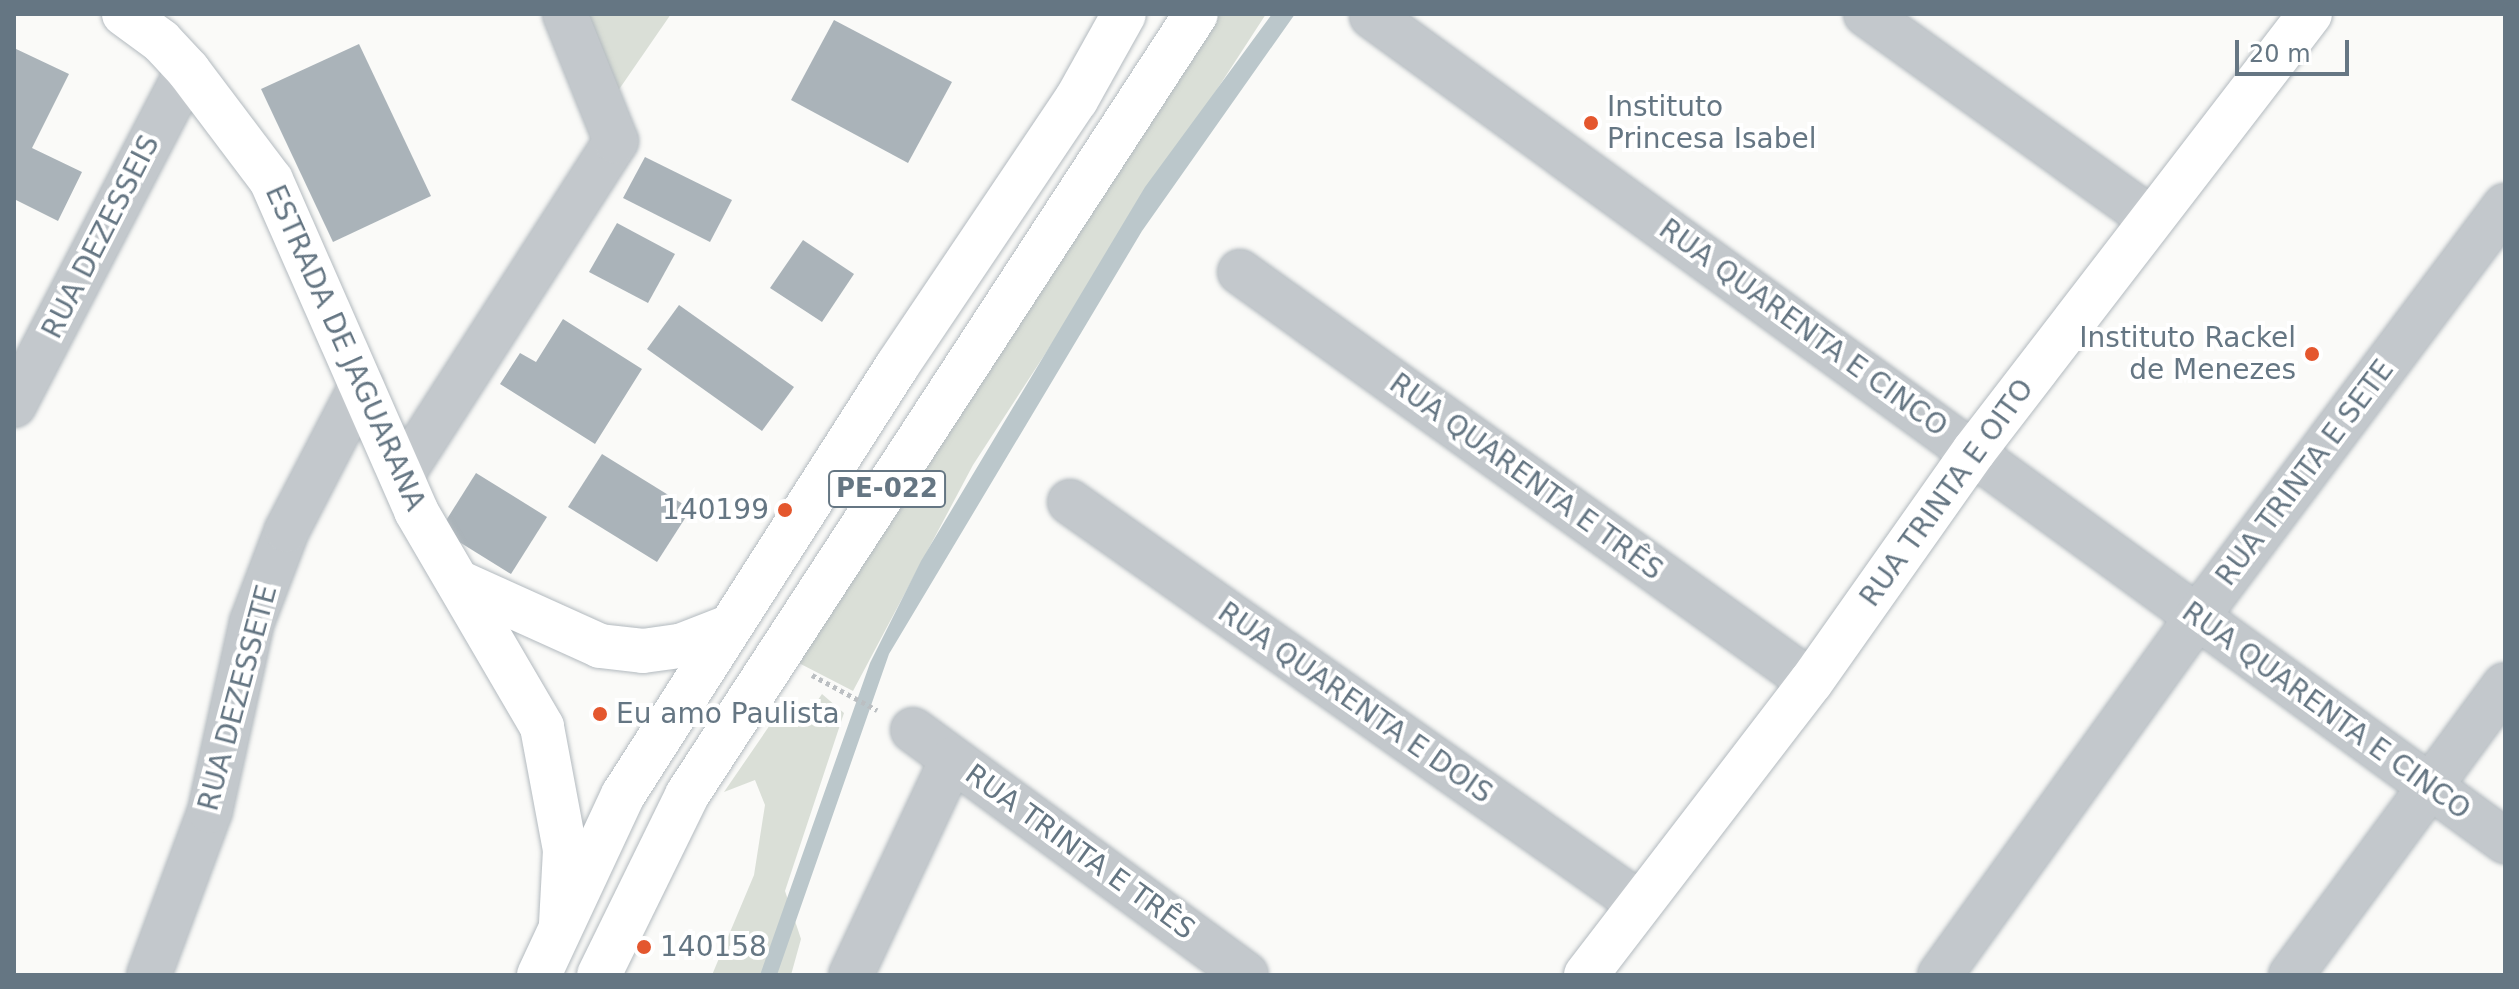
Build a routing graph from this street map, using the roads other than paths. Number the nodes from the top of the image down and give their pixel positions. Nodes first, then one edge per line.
1 (124, 14) edge
2 (565, 14) edge
3 (1124, 14) edge
4 (1196, 14) edge
5 (1866, 14) edge
6 (2310, 14) edge
7 (1372, 16) dead end
8 (172, 41) edge
9 (2505, 206) edge
10 (2151, 219) junction
11 (1240, 272) dead end
12 (362, 385) junction
13 (14, 405) edge
14 (1974, 451) junction
15 (401, 476) junction
16 (1070, 502) dead end
17 (463, 584) junction
18 (2197, 617) junction
19 (729, 627) junction
20 (1811, 682) junction
21 (2505, 685) edge
22 (898, 722) road end
23 (952, 759) junction
24 (2431, 786) junction
25 (2505, 841) edge
26 (1640, 904) junction
27 (561, 925) junction
28 (149, 975) edge
29 (539, 975) edge
30 (599, 975) edge
31 (851, 975) edge
32 (1246, 975) edge
33 (1586, 975) edge
34 (1940, 975) edge
35 (2291, 975) edge

1 - 8 main road, ESTRADA DE JAGUARANA
2 - 15 street
3 - 19 main road, PE-022
4 - 30 main road, PE-022
5 - 10 street
6 - 10 main road, RUA TRINTA E OITO
7 - 14 street, RUA QUARENTA E CINCO
8 - 12 main road, ESTRADA DE JAGUARANA
8 - 13 street, RUA DEZESSEIS
9 - 18 street, RUA TRINTA E SETE
10 - 14 main road, RUA TRINTA E OITO
11 - 20 street, RUA QUARENTA E TRÊS
12 - 15 main road, ESTRADA DE JAGUARANA
12 - 28 street, RUA DEZESSETE
14 - 18 street, RUA QUARENTA E CINCO
14 - 20 main road, RUA TRINTA E OITO
15 - 17 main road, ESTRADA DE JAGUARANA
16 - 26 street, RUA QUARENTA E DOIS
17 - 19 main road
17 - 27 main road, ESTRADA DE JAGUARANA
18 - 24 street, RUA QUARENTA E CINCO
18 - 34 street, RUA TRINTA E SETE
19 - 27 main road, PE-022
20 - 26 main road, RUA TRINTA E OITO
21 - 24 street
22 - 23 street, RUA TRINTA E TRÊS
23 - 31 street
23 - 32 street, RUA TRINTA E TRÊS
24 - 25 street, RUA QUARENTA E CINCO
24 - 35 street
26 - 33 main road, RUA TRINTA E OITO
27 - 29 main road, PE-022

